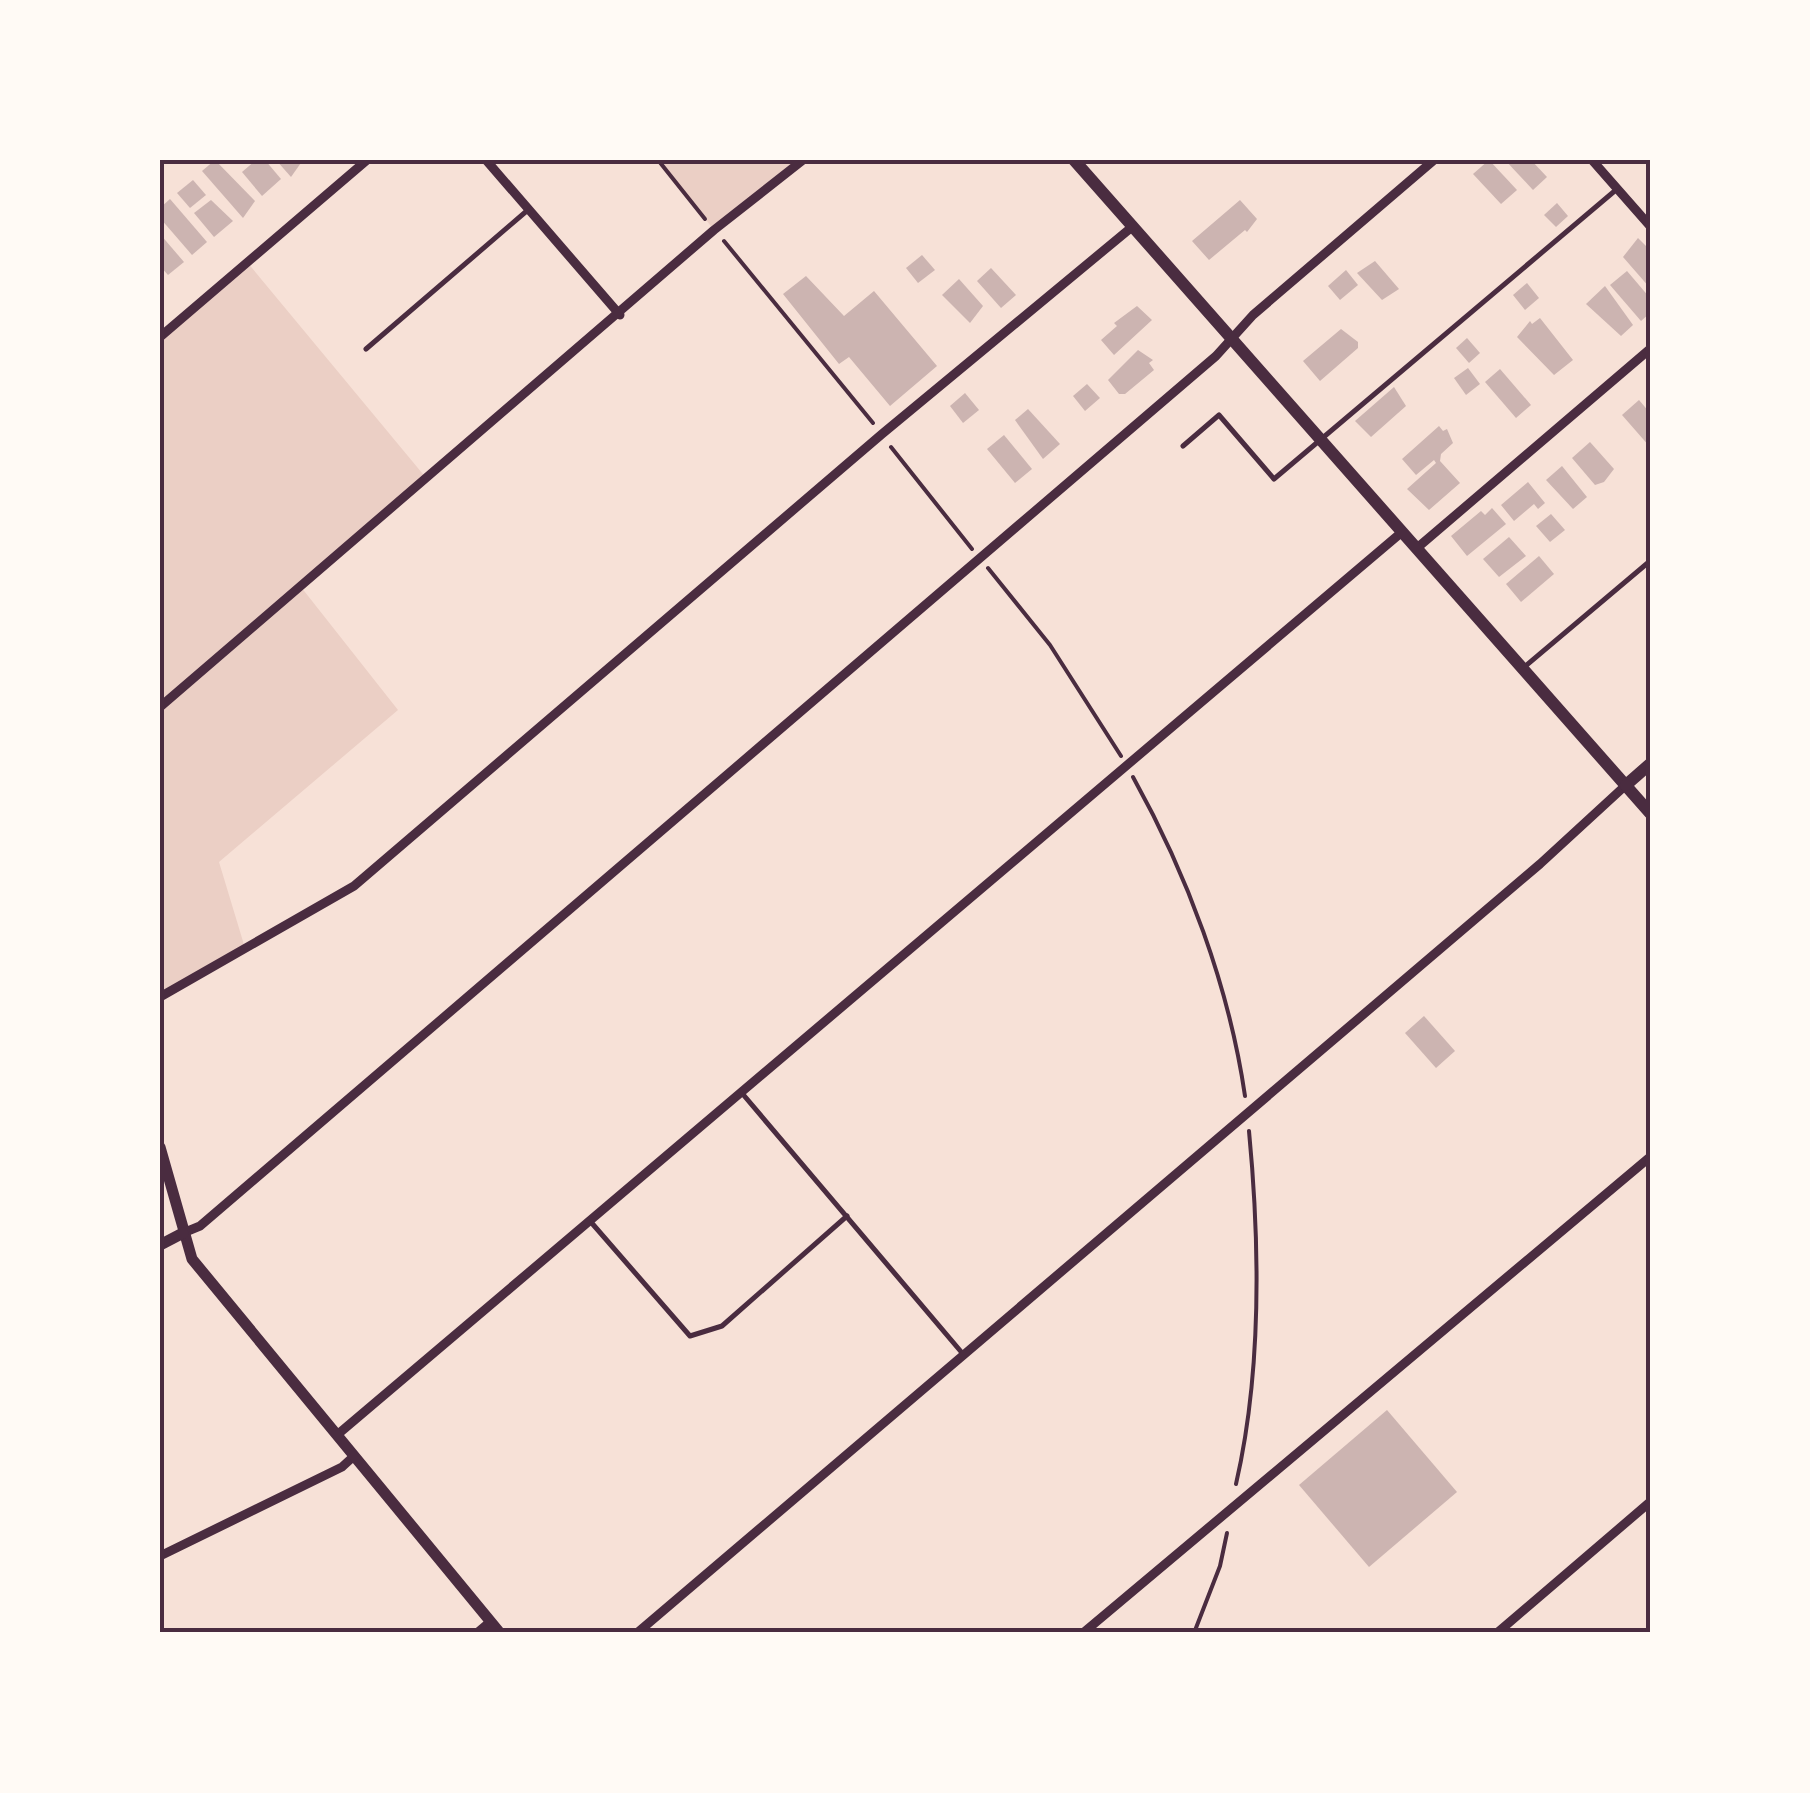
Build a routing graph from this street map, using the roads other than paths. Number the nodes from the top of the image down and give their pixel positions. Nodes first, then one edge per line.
1 (366, 160) edge
2 (486, 160) edge
3 (803, 160) edge
4 (1074, 160) edge
5 (1592, 160) edge
6 (1431, 161) edge
7 (1618, 190) junction
8 (529, 209) junction
9 (1650, 226) edge
10 (1132, 227) junction
11 (620, 314) junction
12 (160, 337) edge
13 (1233, 338) junction
14 (366, 349) dead end
15 (1650, 349) edge
16 (1322, 438) junction
17 (1182, 446) dead end
18 (1402, 532) junction
19 (1417, 548) junction
20 (1650, 561) edge
21 (1523, 668) junction
22 (160, 707) edge
23 (1650, 764) edge
24 (1626, 785) junction
25 (1650, 813) edge
26 (160, 996) edge
27 (741, 1092) junction
28 (160, 1147) edge
29 (1650, 1157) edge
30 (847, 1216) junction
31 (589, 1220) junction
32 (183, 1233) junction
33 (160, 1245) edge
34 (963, 1354) junction
35 (336, 1435) junction
36 (354, 1456) junction
37 (1650, 1502) edge
38 (160, 1556) edge
39 (490, 1622) junction
40 (1505, 1630) edge
41 (477, 1633) edge
42 (500, 1633) edge
43 (638, 1633) edge
44 (1083, 1633) edge

1 - 12 street
2 - 8 street
3 - 11 street
4 - 10 main road
5 - 7 street
6 - 13 street
7 - 9 street
7 - 16 lane
8 - 11 street
8 - 14 lane
10 - 13 main road
10 - 26 street
11 - 22 street
13 - 16 main road
13 - 32 street
15 - 19 street
16 - 17 lane
16 - 18 main road
18 - 19 main road
18 - 27 street
19 - 21 main road
20 - 21 lane
21 - 24 main road
23 - 24 main road
24 - 25 main road
24 - 34 street
27 - 30 lane
27 - 31 street
28 - 32 street
29 - 44 street
30 - 31 lane
30 - 34 lane
31 - 35 street
32 - 33 street
32 - 35 street
34 - 43 street
35 - 36 street
36 - 38 street
36 - 39 street
37 - 40 street
39 - 41 street
39 - 42 street

